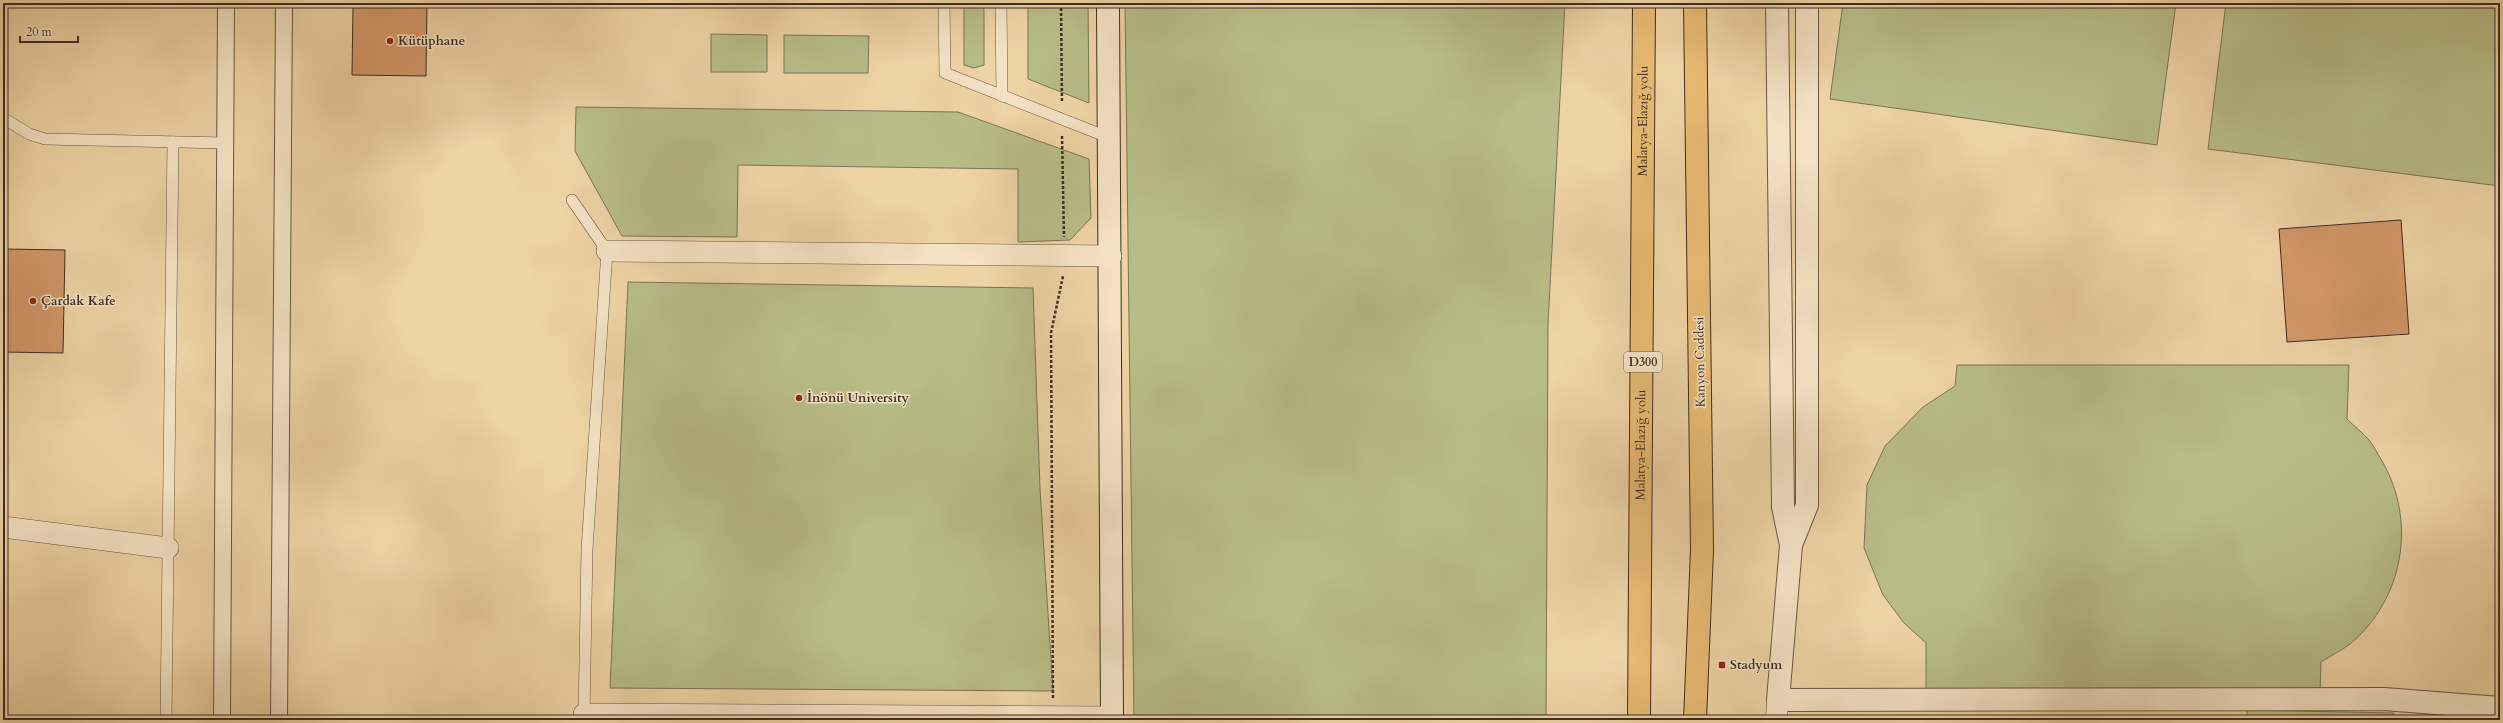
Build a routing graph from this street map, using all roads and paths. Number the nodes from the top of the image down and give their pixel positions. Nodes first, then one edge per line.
1 (226, 3) edge
2 (284, 3) edge
3 (944, 3) edge
4 (1001, 3) edge
5 (1061, 3) edge
6 (1108, 3) edge
7 (1644, 3) edge
8 (1695, 3) edge
9 (1777, 3) edge
10 (1807, 3) edge
11 (1002, 96) junction
12 (3, 118) edge
13 (1062, 119) junction
14 (1110, 138) junction
15 (173, 142) junction
16 (225, 143) junction
17 (572, 200) dead end
18 (607, 251) junction
19 (1064, 255) junction
20 (1111, 256) junction
21 (3, 527) edge
22 (1791, 545) junction
23 (168, 548) junction
24 (1702, 559) junction
25 (2500, 708) edge
26 (1777, 710) edge
27 (584, 717) edge
28 (1053, 717) junction
29 (1112, 719) edge
30 (166, 720) edge
31 (222, 720) edge
32 (279, 720) edge
33 (1639, 720) edge
34 (1695, 720) edge
35 (1706, 720) edge

1 - 16 street
2 - 32 street
3 - 11 lane
4 - 11 lane
5 - 13 path
6 - 14 street
7 - 33 highway, Malatya-Elazığ yolu / D300
8 - 24 highway, Kanyon Caddesi
9 - 22 street
10 - 22 street
11 - 13 lane
12 - 15 lane
13 - 14 lane
13 - 19 path
14 - 20 street
15 - 16 lane
15 - 23 lane
16 - 31 street
17 - 18 lane
18 - 19 street
18 - 27 lane
19 - 20 street
19 - 28 path
20 - 29 street
21 - 23 street
22 - 26 street
23 - 30 lane
24 - 34 highway, Kanyon Caddesi
24 - 35 highway
25 - 26 street
27 - 28 street
28 - 29 street

